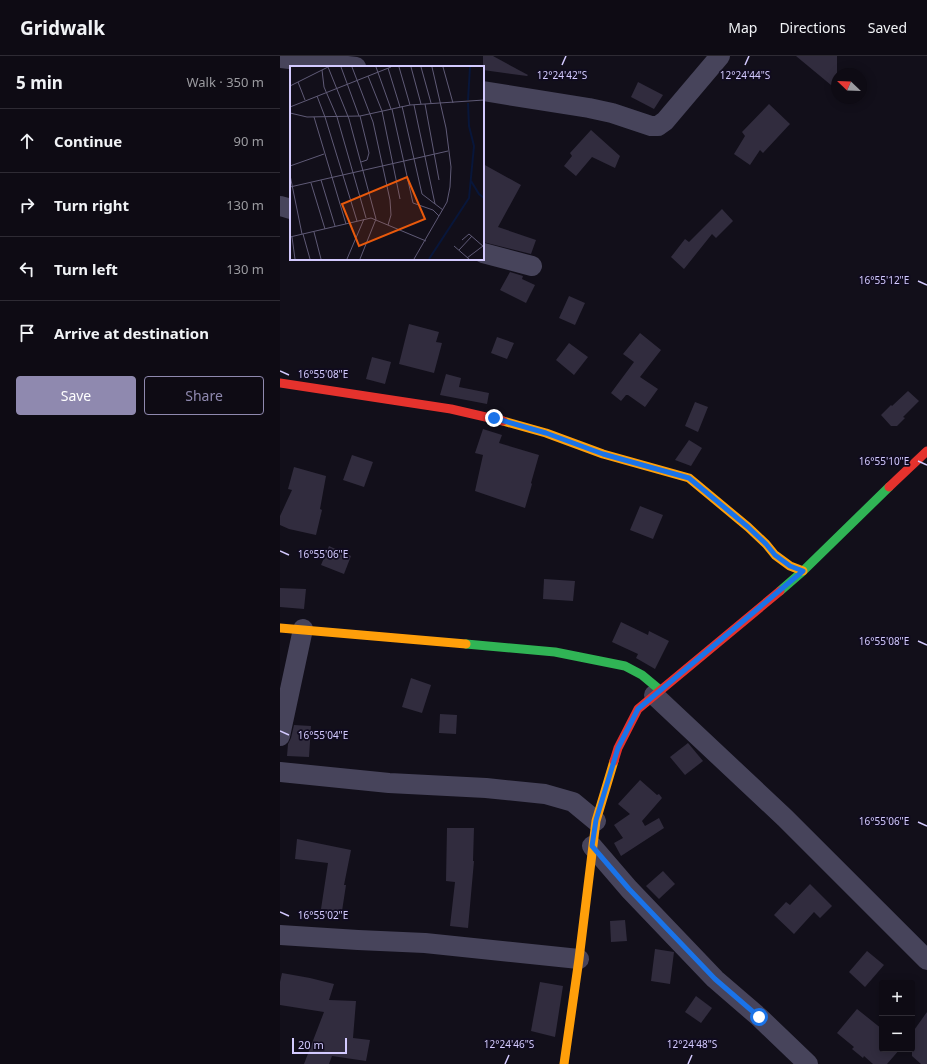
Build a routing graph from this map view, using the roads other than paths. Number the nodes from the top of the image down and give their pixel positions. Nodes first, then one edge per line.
1 (720, 56) edge
2 (280, 58) edge
3 (348, 66) edge
4 (484, 91) edge
5 (280, 206) edge
6 (290, 209) edge
7 (484, 253) edge
8 (532, 266) dead end
9 (280, 383) edge
10 (927, 451) edge
11 (803, 571) junction
12 (280, 628) edge
13 (303, 629) junction
14 (657, 693) junction
15 (280, 736) edge
16 (280, 772) edge
17 (596, 820) junction
18 (592, 846) junction
19 (280, 935) edge
20 (579, 959) junction
21 (927, 960) edge
22 (564, 1064) edge
23 (808, 1064) edge

1 - 4 street
2 - 3 street
5 - 6 street
7 - 8 street
9 - 11 street
10 - 11 street
11 - 14 street
12 - 13 street
13 - 14 street
13 - 15 street
14 - 17 street
14 - 21 street
16 - 17 street
17 - 18 street
18 - 20 street
18 - 23 street
19 - 20 street
20 - 22 street

